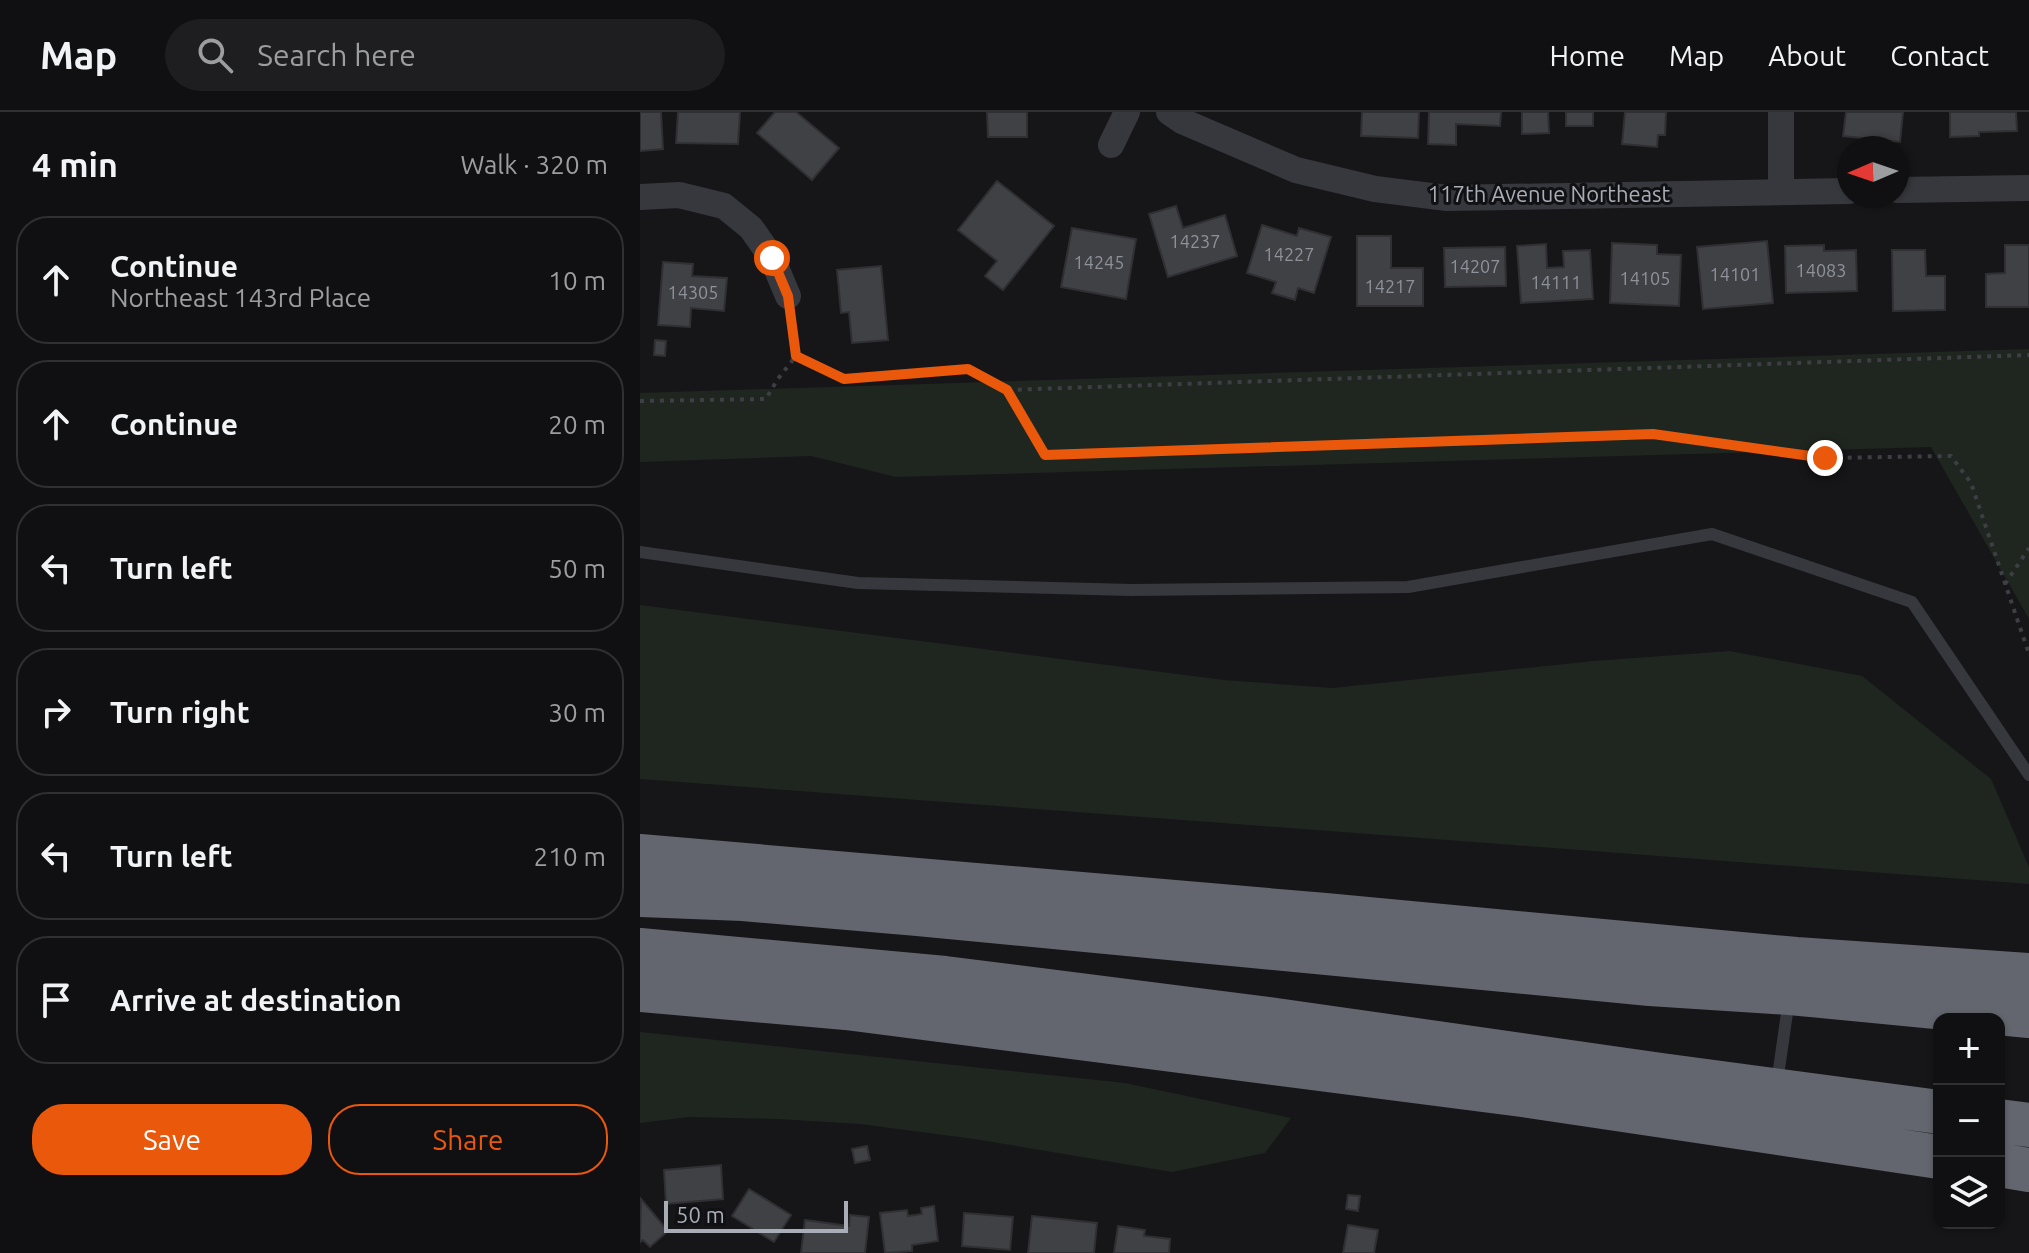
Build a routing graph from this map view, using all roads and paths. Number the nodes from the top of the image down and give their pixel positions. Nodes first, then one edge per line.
1 (1127, 112) edge
2 (1169, 112) edge
3 (1781, 112) edge
4 (1111, 145) dead end
5 (2029, 188) edge
6 (1909, 190) edge
7 (1837, 191) edge
8 (1781, 192) junction
9 (640, 197) edge
10 (788, 296) joint
11 (2029, 355) edge
12 (796, 356) junction
13 (1007, 390) junction
14 (640, 401) edge
15 (2029, 548) edge
16 (640, 552) edge
17 (2005, 584) junction
18 (2029, 654) edge
19 (2029, 775) edge
20 (640, 856) edge
21 (651, 892) edge
22 (640, 950) edge
23 (2029, 975) edge
24 (640, 990) edge
25 (1790, 993) junction
26 (2029, 1016) edge
27 (1775, 1090) junction
28 (1933, 1111) edge
29 (2005, 1122) edge
30 (2029, 1125) edge
31 (2005, 1144) edge
32 (2029, 1147) edge
33 (1933, 1153) edge
34 (2005, 1166) edge
35 (2029, 1170) edge

1 - 4 street
2 - 8 street, 117th Avenue Northeast
3 - 8 street
5 - 6 street
7 - 8 street, 117th Avenue Northeast
9 - 10 street
10 - 12 path
11 - 13 path
12 - 13 path
12 - 14 path
13 - 17 path
15 - 17 path
16 - 19 lane
17 - 18 path
20 - 23 highway
21 - 25 highway
22 - 27 highway
24 - 33 highway
25 - 26 highway
25 - 27 lane
27 - 28 highway
29 - 30 highway
31 - 32 highway
34 - 35 highway

